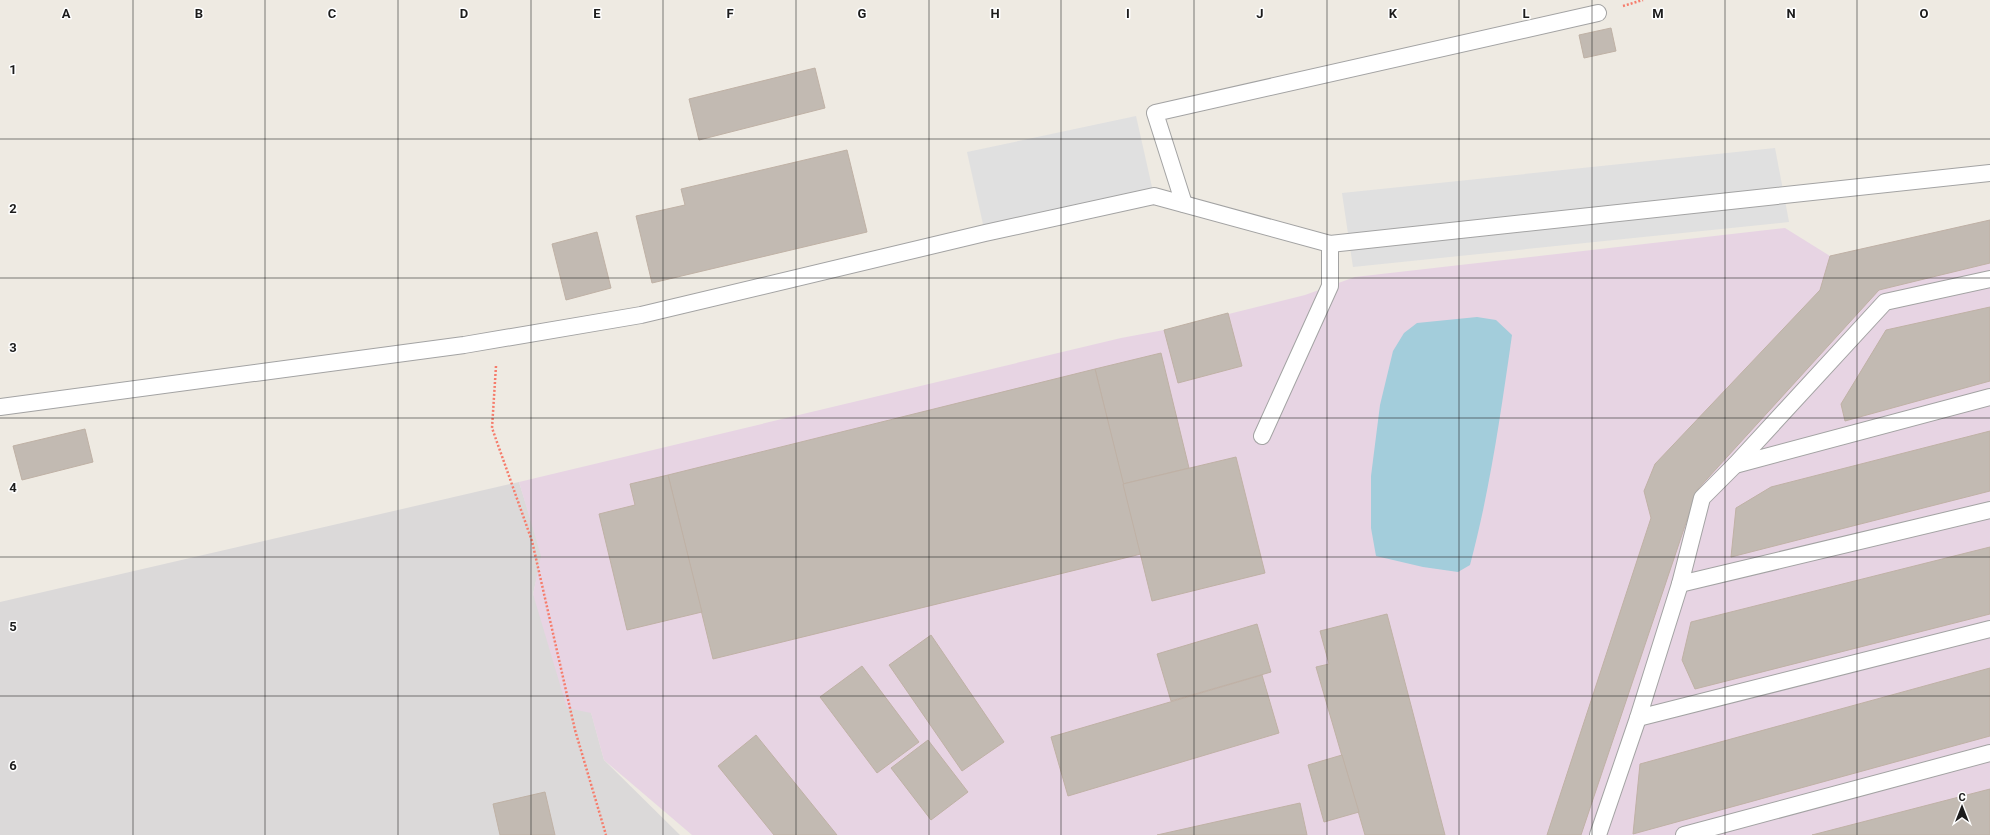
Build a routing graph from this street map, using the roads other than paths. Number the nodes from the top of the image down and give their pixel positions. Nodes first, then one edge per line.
1 (1598, 13) dead end
2 (1990, 173) edge
3 (1184, 204) junction
4 (1330, 244) junction
5 (1990, 279) edge
6 (1990, 397) edge
7 (0, 407) edge
8 (1262, 436) dead end
9 (1735, 465) junction
10 (1990, 510) edge
11 (1680, 584) junction
12 (1990, 629) edge
13 (1638, 718) junction
14 (1990, 753) edge
15 (1598, 835) edge
16 (1684, 835) edge

1 - 3 lane
2 - 4 lane
3 - 4 lane
3 - 7 lane
4 - 8 lane
5 - 9 lane
6 - 9 lane
9 - 11 lane
10 - 11 lane
11 - 13 lane
12 - 13 lane
13 - 15 lane
14 - 16 lane

